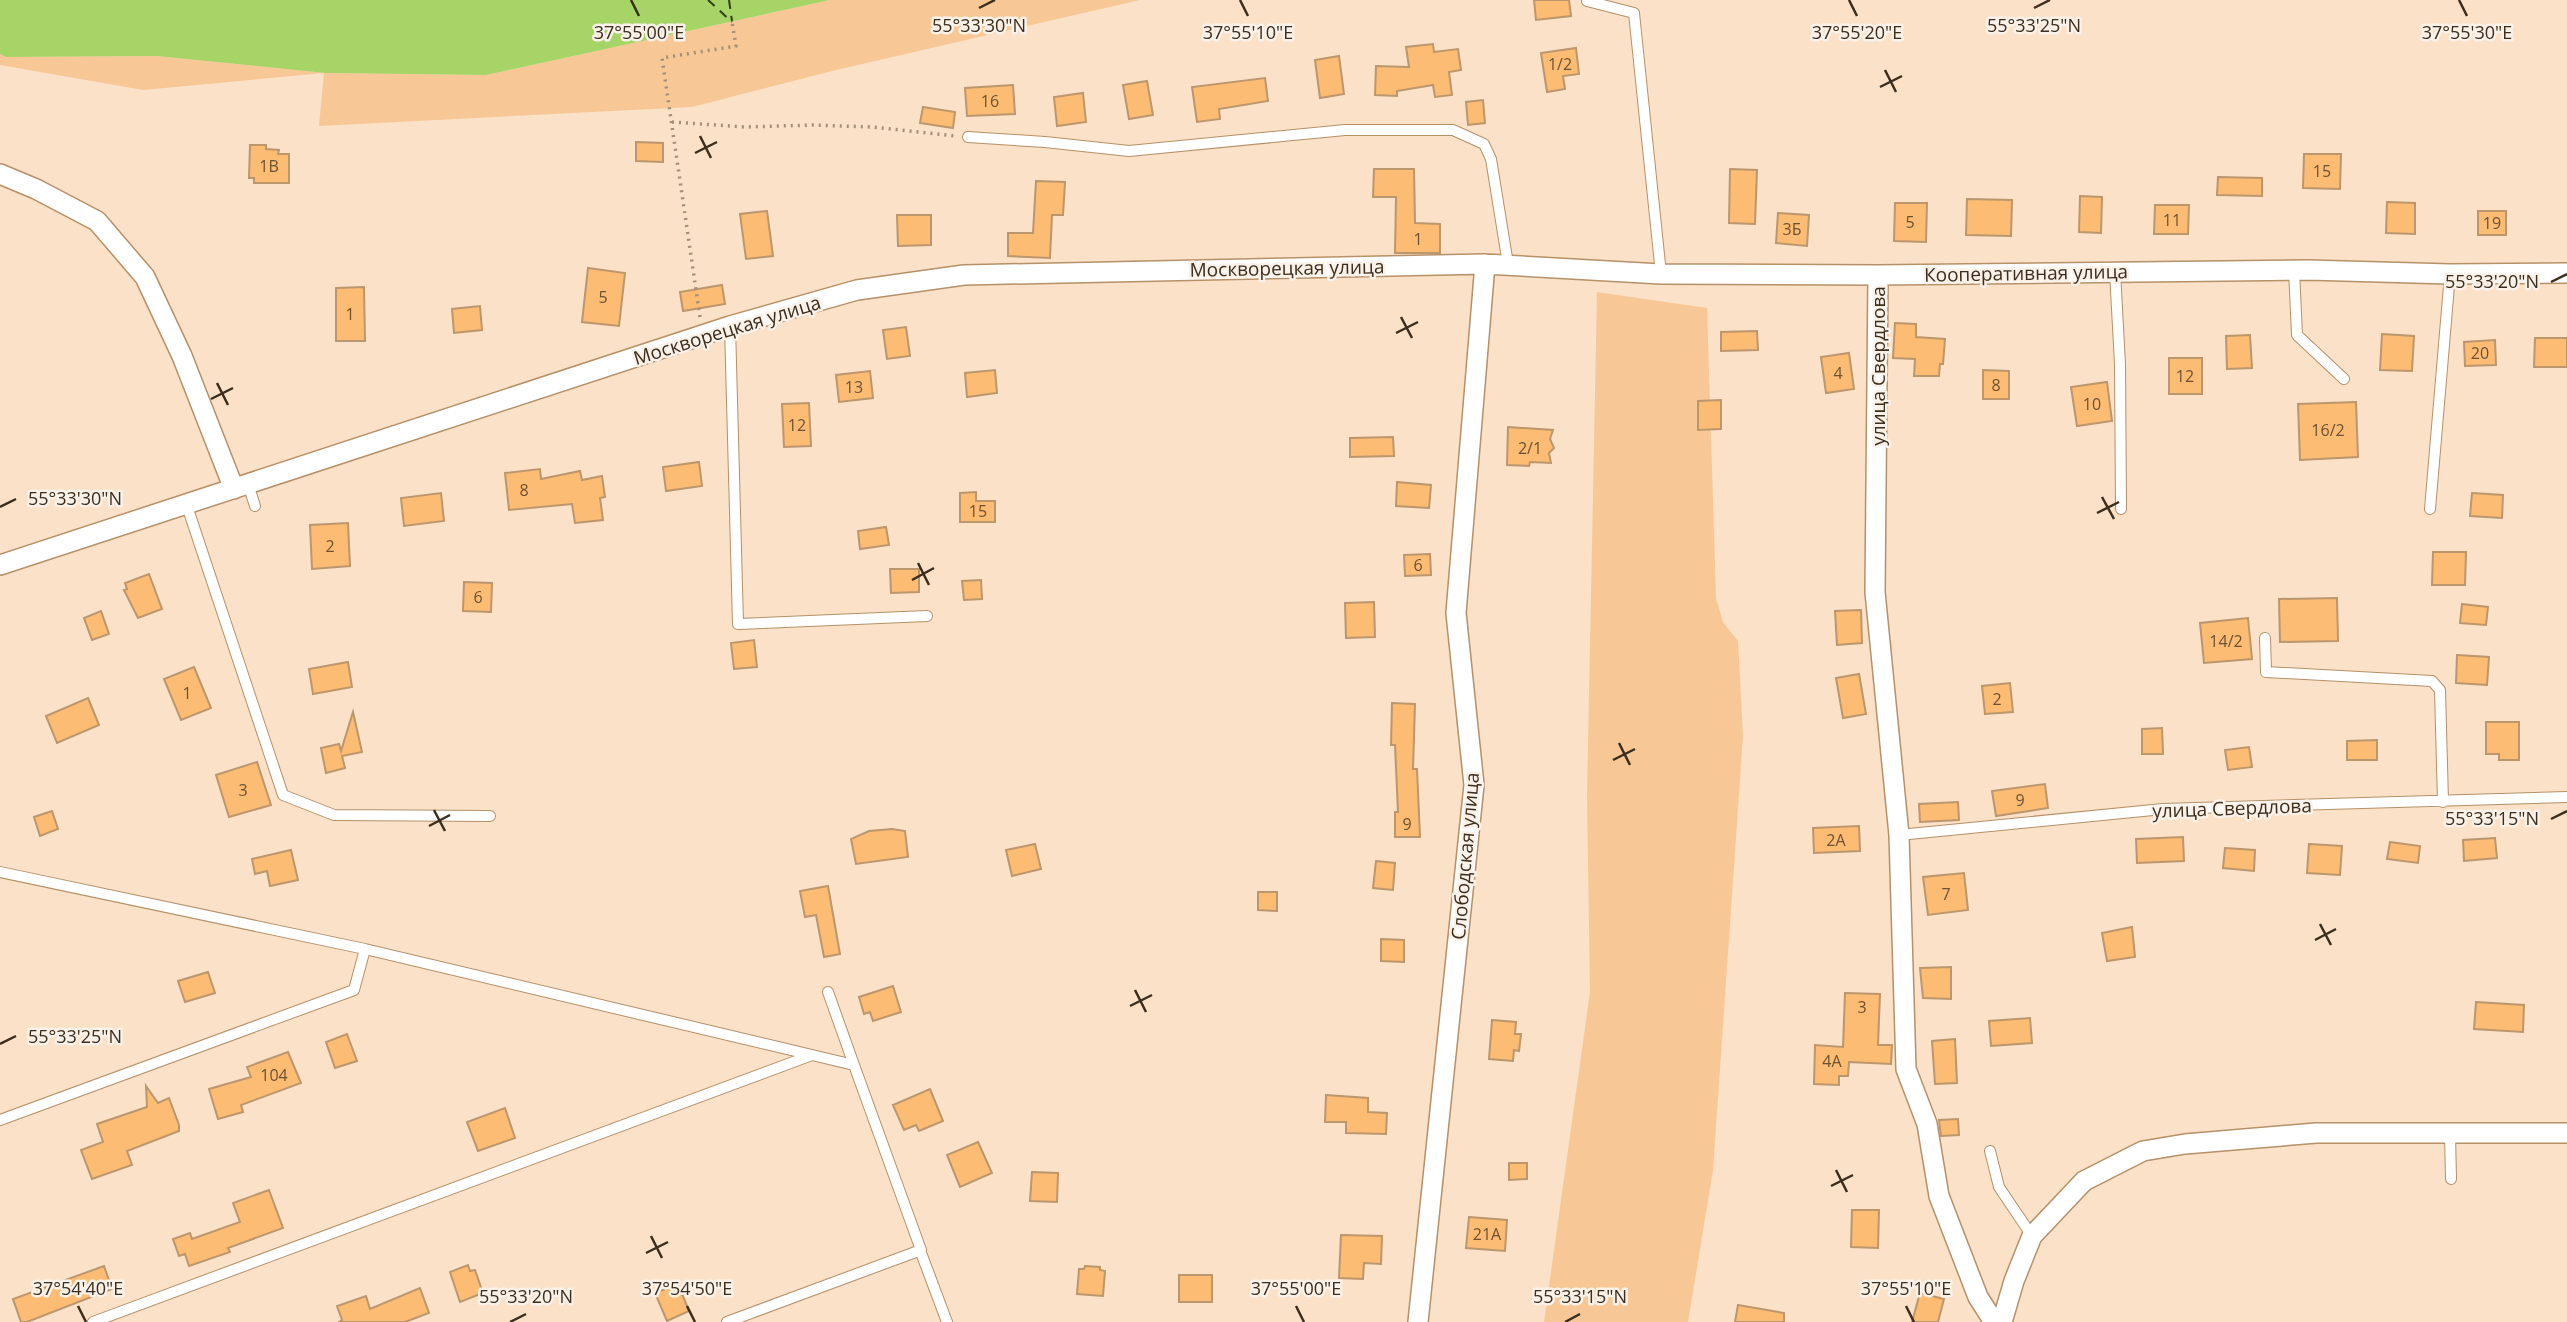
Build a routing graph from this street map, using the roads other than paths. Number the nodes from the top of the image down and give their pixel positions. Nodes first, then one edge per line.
1 (1587, 1) edge
2 (968, 137) road end
3 (0, 174) edge
4 (1485, 264) junction
5 (1508, 264) junction
6 (2294, 270) junction
7 (2115, 272) junction
8 (2567, 273) edge
9 (1661, 274) junction
10 (2450, 274) junction
11 (1878, 275) junction
12 (730, 327) junction
13 (2344, 379) dead end
14 (241, 487) junction
15 (187, 506) junction
16 (255, 506) dead end
17 (2121, 509) dead end
18 (2430, 509) dead end
19 (0, 565) edge
20 (927, 616) dead end
21 (2265, 638) dead end
22 (2567, 797) edge
23 (2443, 802) junction
24 (490, 817) dead end
25 (1899, 835) junction
26 (0, 872) edge
27 (365, 949) junction
28 (828, 992) dead end
29 (812, 1055) junction
30 (854, 1065) junction
31 (0, 1120) edge
32 (2567, 1133) edge
33 (2450, 1134) junction
34 (1990, 1151) dead end
35 (2451, 1179) dead end
36 (2032, 1237) junction
37 (920, 1250) junction
38 (93, 1322) edge
39 (727, 1322) edge
40 (947, 1322) edge
41 (1418, 1322) edge
42 (1994, 1322) edge
43 (2003, 1322) edge

1 - 9 lane
2 - 5 lane
3 - 14 street
4 - 5 street, Кооперативная улица
4 - 12 street, Москворецкая улица
4 - 41 street, Слободская улица
5 - 9 street, Кооперативная улица
6 - 7 street, Кооперативная улица
6 - 10 street, Кооперативная улица
6 - 13 lane
7 - 11 street, Кооперативная улица
7 - 17 lane
8 - 10 street, Кооперативная улица
9 - 11 street, Кооперативная улица
10 - 18 lane
11 - 25 street, улица Свердлова
12 - 14 street, Москворецкая улица
12 - 20 lane
14 - 15 street, Москворецкая улица
14 - 16 lane
15 - 19 street, Москворецкая улица
15 - 24 lane
21 - 23 lane
22 - 23 lane, улица Свердлова
23 - 25 lane, улица Свердлова
25 - 42 street, улица Свердлова
26 - 27 lane
27 - 29 lane
27 - 31 lane
28 - 30 lane
29 - 30 lane
29 - 38 lane
30 - 37 lane
32 - 33 street
33 - 35 lane
33 - 36 street
34 - 36 lane
36 - 43 street
37 - 39 lane
37 - 40 lane

